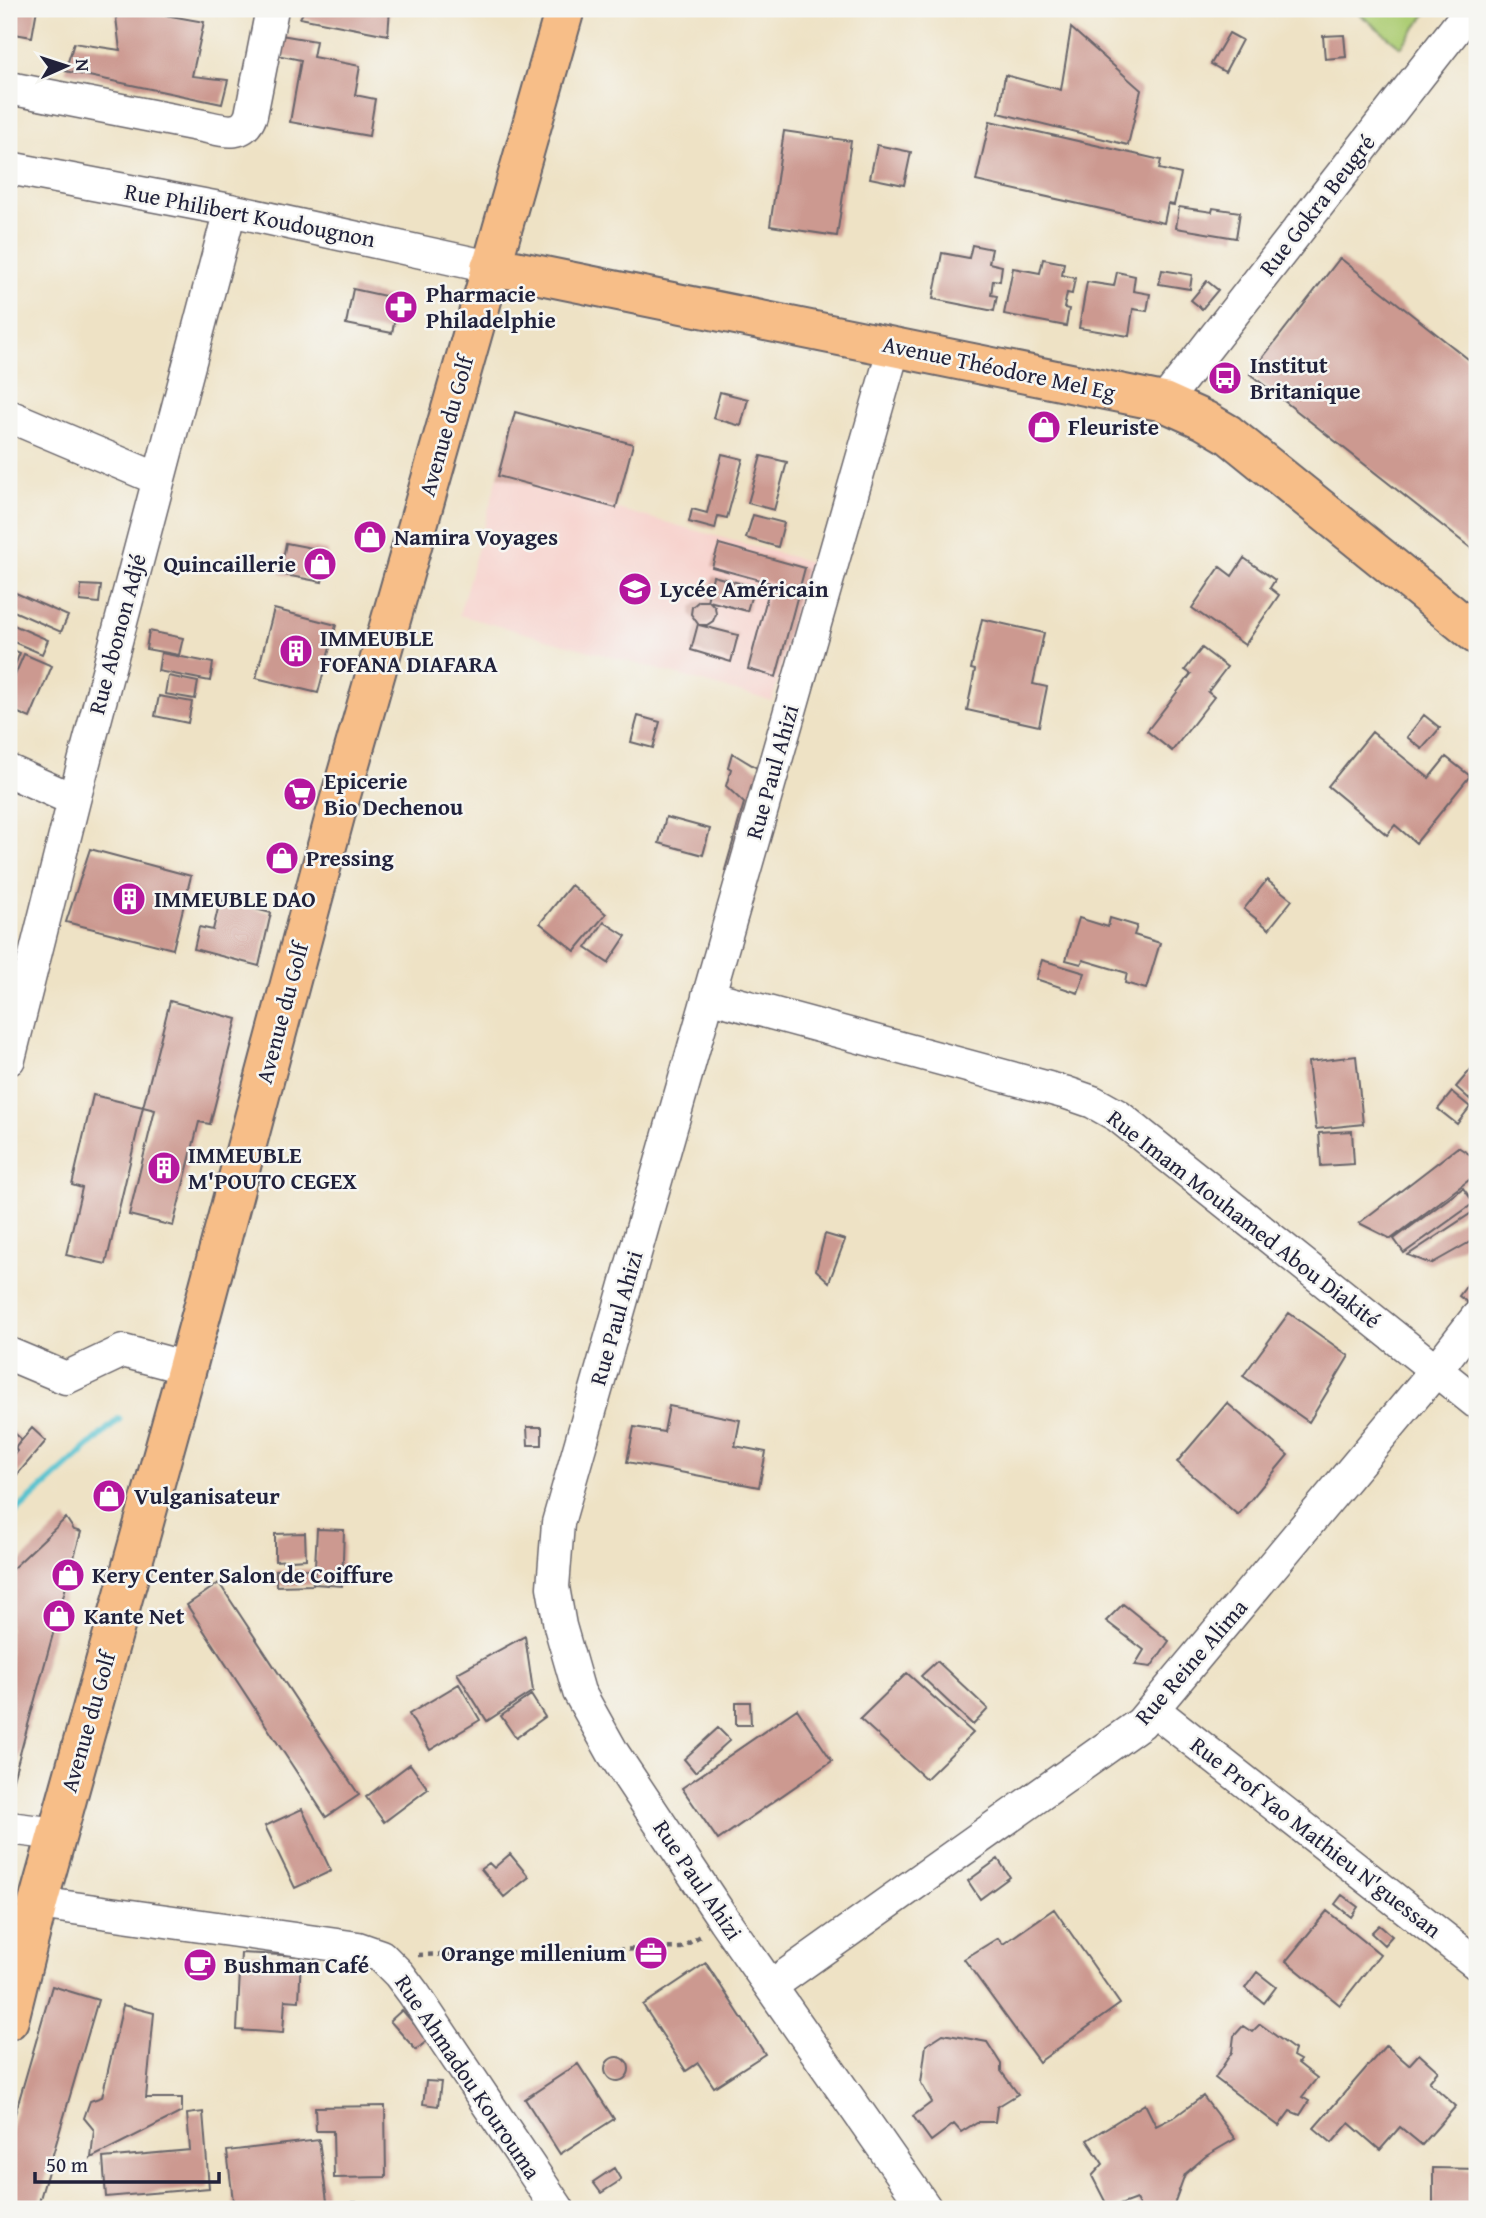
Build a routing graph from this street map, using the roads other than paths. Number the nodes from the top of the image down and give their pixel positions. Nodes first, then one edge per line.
1 (272, 9) edge
2 (565, 9) edge
3 (1471, 9) edge
4 (9, 88) edge
5 (9, 168) edge
6 (230, 209) junction
7 (490, 267) junction
8 (894, 347) junction
9 (1164, 402) junction
10 (9, 416) edge
11 (158, 479) junction
12 (1477, 635) edge
13 (9, 771) edge
14 (74, 800) junction
15 (708, 996) junction
16 (9, 1059) edge
17 (1477, 1317) edge
18 (9, 1354) edge
19 (187, 1368) junction
20 (1436, 1370) junction
21 (1477, 1403) edge
22 (1154, 1710) junction
23 (9, 1828) edge
24 (57, 1834) junction
25 (38, 1903) junction
26 (1477, 1964) edge
27 (771, 1986) junction
28 (9, 2020) edge
29 (558, 2209) edge
30 (926, 2209) edge

1 - 4 street
2 - 7 main road, Avenue du Golf
3 - 9 street, Rue Gokra Beugré
5 - 6 street, Rue Philibert Koudougnon
6 - 7 street, Rue Philibert Koudougnon
6 - 11 street, Rue Abonon Adjé
7 - 8 main road, Avenue Théodore Mel Eg
7 - 19 main road, Avenue du Golf
8 - 9 main road, Avenue Théodore Mel Eg
8 - 15 street, Rue Paul Ahizi
9 - 12 main road, Avenue Théodore Mel Eg
10 - 11 street
11 - 14 street, Rue Abonon Adjé
13 - 14 street
14 - 16 street, Rue Abonon Adjé
15 - 20 street, Rue Imam Mouhamed Abou Diakité
15 - 27 street, Rue Paul Ahizi
17 - 20 street, Rue Reine Alima
18 - 19 street
19 - 24 main road, Avenue du Golf
20 - 21 street, Rue Imam Mouhamed Abou Diakité
20 - 22 street, Rue Reine Alima
22 - 26 street, Rue Prof Yao Mathieu N'guessan
22 - 27 street, Rue Reine Alima
23 - 24 street
24 - 25 main road, Avenue du Golf
25 - 28 main road, Avenue du Golf
25 - 29 street, Rue Ahmadou Kourouma
27 - 30 street, Rue Paul Ahizi

